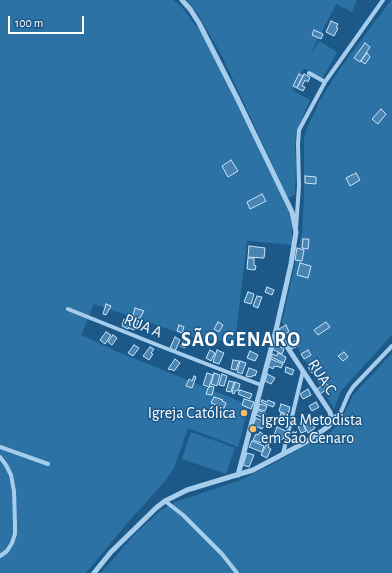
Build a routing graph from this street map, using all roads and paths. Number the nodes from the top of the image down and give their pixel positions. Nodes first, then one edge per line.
1 (182, 0) edge
2 (383, 0) edge
3 (308, 72) dead end
4 (325, 82) junction
5 (296, 232) junction
6 (68, 309) dead end
7 (276, 330) junction
8 (392, 346) edge
9 (303, 371) junction
10 (261, 385) junction
11 (332, 418) junction
12 (0, 447) edge
13 (283, 454) junction
14 (0, 457) edge
15 (48, 464) dead end
16 (238, 475) junction
17 (165, 501) junction
18 (0, 556) edge
19 (94, 573) edge
20 (237, 573) edge

1 - 5 street
2 - 4 street
3 - 4 street
4 - 5 street
5 - 7 street
6 - 10 street, RUA A
7 - 9 street, RUA C
7 - 10 street
8 - 11 street
9 - 11 street, RUA C
9 - 13 street
10 - 16 street
11 - 13 street
12 - 15 street
13 - 16 street
14 - 18 street
16 - 17 street
17 - 19 street
17 - 20 street

